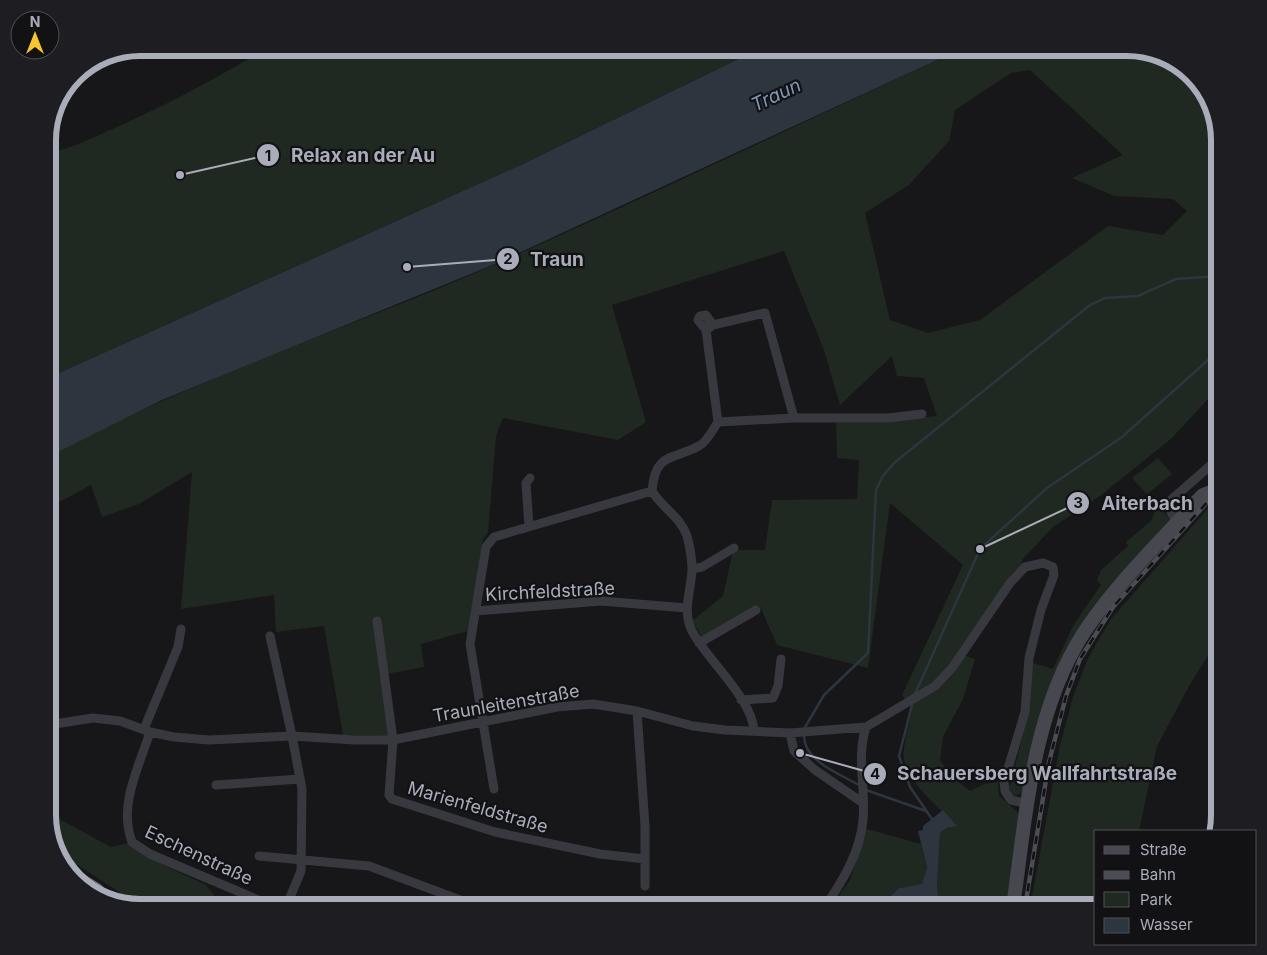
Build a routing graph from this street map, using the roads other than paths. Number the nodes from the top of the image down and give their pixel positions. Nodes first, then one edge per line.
1 (922, 414) dead end
2 (794, 418) junction
3 (718, 422) junction
4 (1211, 466) edge
5 (530, 478) dead end
6 (652, 491) junction
7 (1211, 492) edge
8 (1177, 523) junction
9 (529, 526) junction
10 (734, 548) dead end
11 (692, 569) junction
12 (687, 608) junction
13 (756, 610) dead end
14 (476, 611) junction
15 (377, 621) dead end
16 (181, 629) dead end
17 (270, 636) dead end
18 (699, 644) junction
19 (781, 659) dead end
20 (741, 700) junction
21 (637, 711) junction
22 (56, 723) edge
23 (483, 723) junction
24 (866, 727) junction
25 (147, 731) junction
26 (754, 731) junction
27 (793, 733) junction
28 (292, 736) junction
29 (393, 740) junction
30 (300, 779) junction
31 (216, 785) dead end
32 (494, 789) dead end
33 (863, 799) junction
34 (1028, 804) junction
35 (259, 856) dead end
36 (645, 859) junction
37 (302, 862) junction
38 (645, 886) dead end
39 (254, 899) edge
40 (290, 899) edge
41 (456, 899) edge
42 (830, 899) edge
43 (1014, 899) edge

1 - 2 street
2 - 3 street
2 - 3 street
3 - 6 street
4 - 8 street
5 - 9 street
6 - 9 street
6 - 11 street
7 - 8 main road
8 - 34 main road
9 - 14 street
10 - 11 street
11 - 12 street
12 - 14 street, Kirchfeldstraße
12 - 18 street
13 - 18 street
14 - 23 street
15 - 29 street
16 - 25 street
17 - 28 street
18 - 20 street
19 - 20 street
20 - 26 street
21 - 23 street, Traunleitenstraße
21 - 26 street, Traunleitenstraße
21 - 36 street
22 - 25 street, Traunleitenstraße
23 - 29 street, Traunleitenstraße
23 - 32 street
24 - 27 street, Traunleitenstraße
24 - 33 street
24 - 34 street, Traunleitenstraße
25 - 28 street, Traunleitenstraße
25 - 39 street, Eschenstraße
26 - 27 street, Traunleitenstraße
27 - 33 street
28 - 29 street, Traunleitenstraße
28 - 30 street
29 - 36 street, Marienfeldstraße
30 - 31 street
30 - 37 street
33 - 42 street
34 - 43 main road
35 - 37 street
36 - 38 street
37 - 40 street
37 - 41 street

